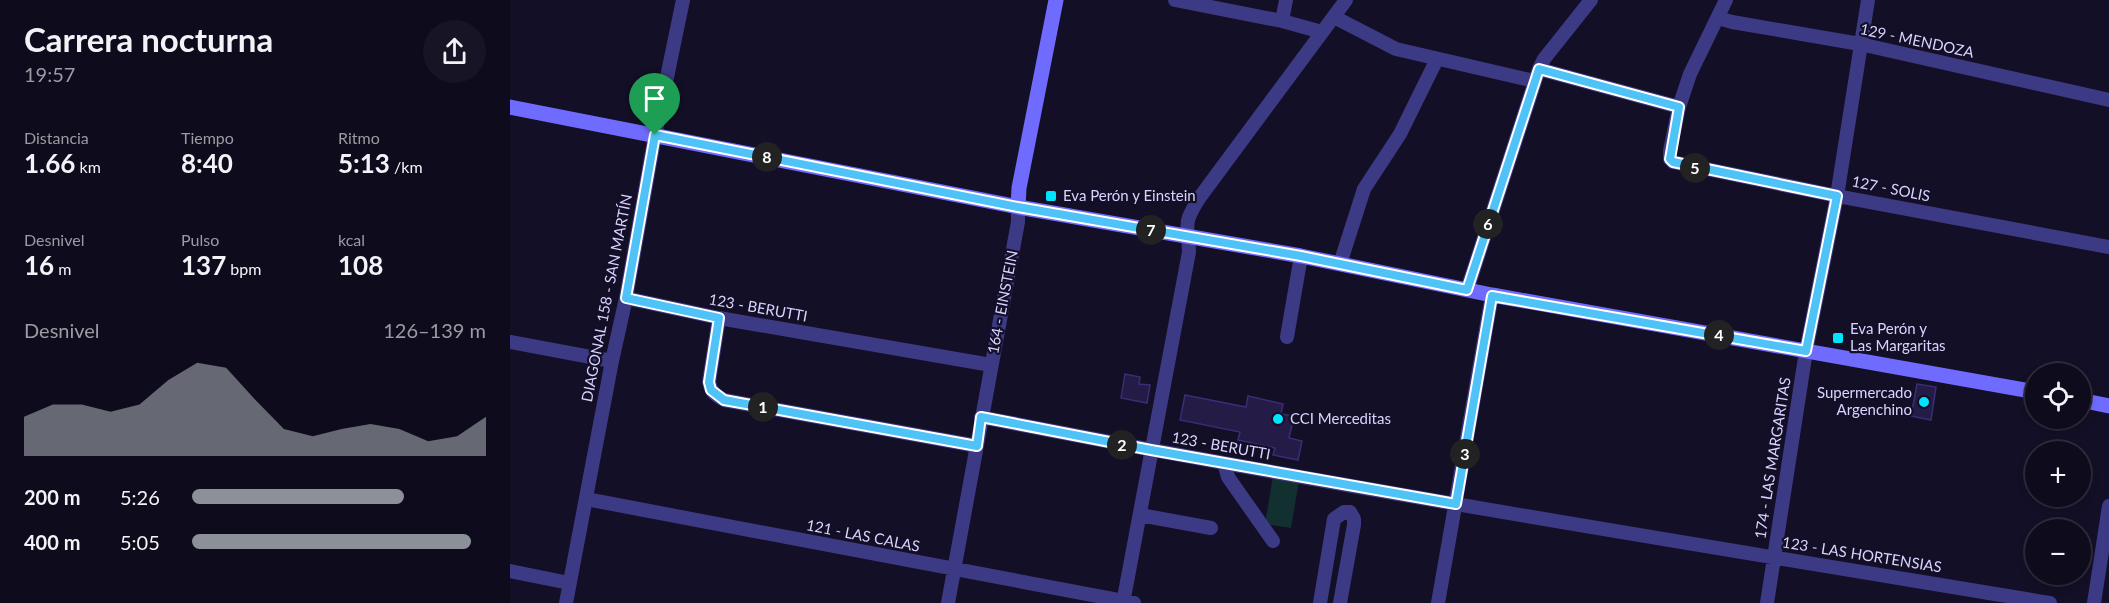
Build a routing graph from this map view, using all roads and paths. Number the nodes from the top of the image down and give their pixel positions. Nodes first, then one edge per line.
1 (682, 0) edge
2 (1056, 0) edge
3 (1175, 0) edge
4 (1286, 0) edge
5 (1346, 0) edge
6 (1591, 0) edge
7 (1726, 0) edge
8 (1869, 0) edge
9 (1334, 17) junction
10 (1718, 18) junction
11 (1282, 21) junction
12 (1322, 32) junction
13 (1860, 44) junction
14 (1437, 58) junction
15 (1536, 75) junction
16 (2109, 100) edge
17 (510, 107) edge
18 (1679, 107) junction
19 (655, 135) junction
20 (1837, 196) junction
21 (1018, 207) junction
22 (1187, 236) junction
23 (2109, 247) edge
24 (1301, 256) junction
25 (1340, 264) junction
26 (1467, 290) junction
27 (1492, 296) junction
28 (626, 298) junction
29 (719, 318) junction
30 (1287, 337) dead end
31 (510, 342) edge
32 (1806, 351) junction
33 (612, 361) junction
34 (991, 365) junction
35 (2025, 390) edge
36 (2091, 402) edge
37 (2109, 405) edge
38 (981, 417) junction
39 (977, 446) junction
40 (1151, 450) junction
41 (1224, 463) junction
42 (586, 499) junction
43 (1456, 504) junction
44 (2109, 506) edge
45 (1140, 515) junction
46 (1211, 528) dead end
47 (1273, 541) dead end
48 (1774, 558) junction
49 (954, 570) junction
50 (510, 571) edge
51 (569, 583) junction
52 (1127, 602) edge
53 (566, 603) edge
54 (948, 603) edge
55 (1320, 603) edge
56 (1340, 603) edge
57 (1438, 603) edge
58 (1767, 603) edge
59 (2050, 603) edge
60 (2094, 603) edge

1 - 19 street, DIAGONAL 158 - SAN MARTÍN
2 - 21 street, 164 - EINSTEIN
3 - 11 street
4 - 11 street
5 - 9 street
6 - 15 street
7 - 10 street
8 - 13 street, 174 - LAS MARGARITAS
9 - 12 street
9 - 14 street
10 - 13 street, 129 - MENDOZA
10 - 18 street
11 - 12 street
12 - 22 street
13 - 16 street, 129 - MENDOZA
13 - 20 street, 174 - LAS MARGARITAS
14 - 15 street
14 - 25 street
15 - 18 street
15 - 26 street
17 - 19 street
18 - 20 street, 127 - SOLIS
19 - 21 street
19 - 28 street, DIAGONAL 158 - SAN MARTÍN
20 - 23 street, 127 - SOLIS
20 - 32 street, 174 - LAS MARGARITAS
21 - 22 street
21 - 34 street, 164 - EINSTEIN
22 - 24 street
22 - 40 street
24 - 25 street
24 - 30 street
25 - 26 street
26 - 27 street
27 - 32 street
27 - 43 street
28 - 29 street, 123 - BERUTTI
28 - 33 street, DIAGONAL 158 - SAN MARTÍN
29 - 34 street, 123 - BERUTTI
29 - 39 street
31 - 33 street
32 - 35 street
32 - 48 street, 174 - LAS MARGARITAS
33 - 42 street, DIAGONAL 158 - SAN MARTÍN
34 - 38 street, 164 - EINSTEIN
36 - 37 street
38 - 39 street, 164 - EINSTEIN
38 - 40 street, 123 - BERUTTI
39 - 49 street, 164 - EINSTEIN
40 - 41 street, 123 - BERUTTI
40 - 45 street
41 - 43 street, 123 - BERUTTI
41 - 47 street
42 - 49 street, 121 - LAS CALAS
42 - 51 street, DIAGONAL 158 - SAN MARTÍN
43 - 48 street, 123 - LAS HORTENSIAS
43 - 57 street
44 - 60 street
45 - 46 street
45 - 52 street
48 - 58 street, 174 - LAS MARGARITAS
48 - 59 street, 123 - LAS HORTENSIAS
49 - 52 street, 121 - LAS CALAS
49 - 54 street, 164 - EINSTEIN
50 - 51 street
51 - 53 street, DIAGONAL 158 - SAN MARTÍN
55 - 56 street

